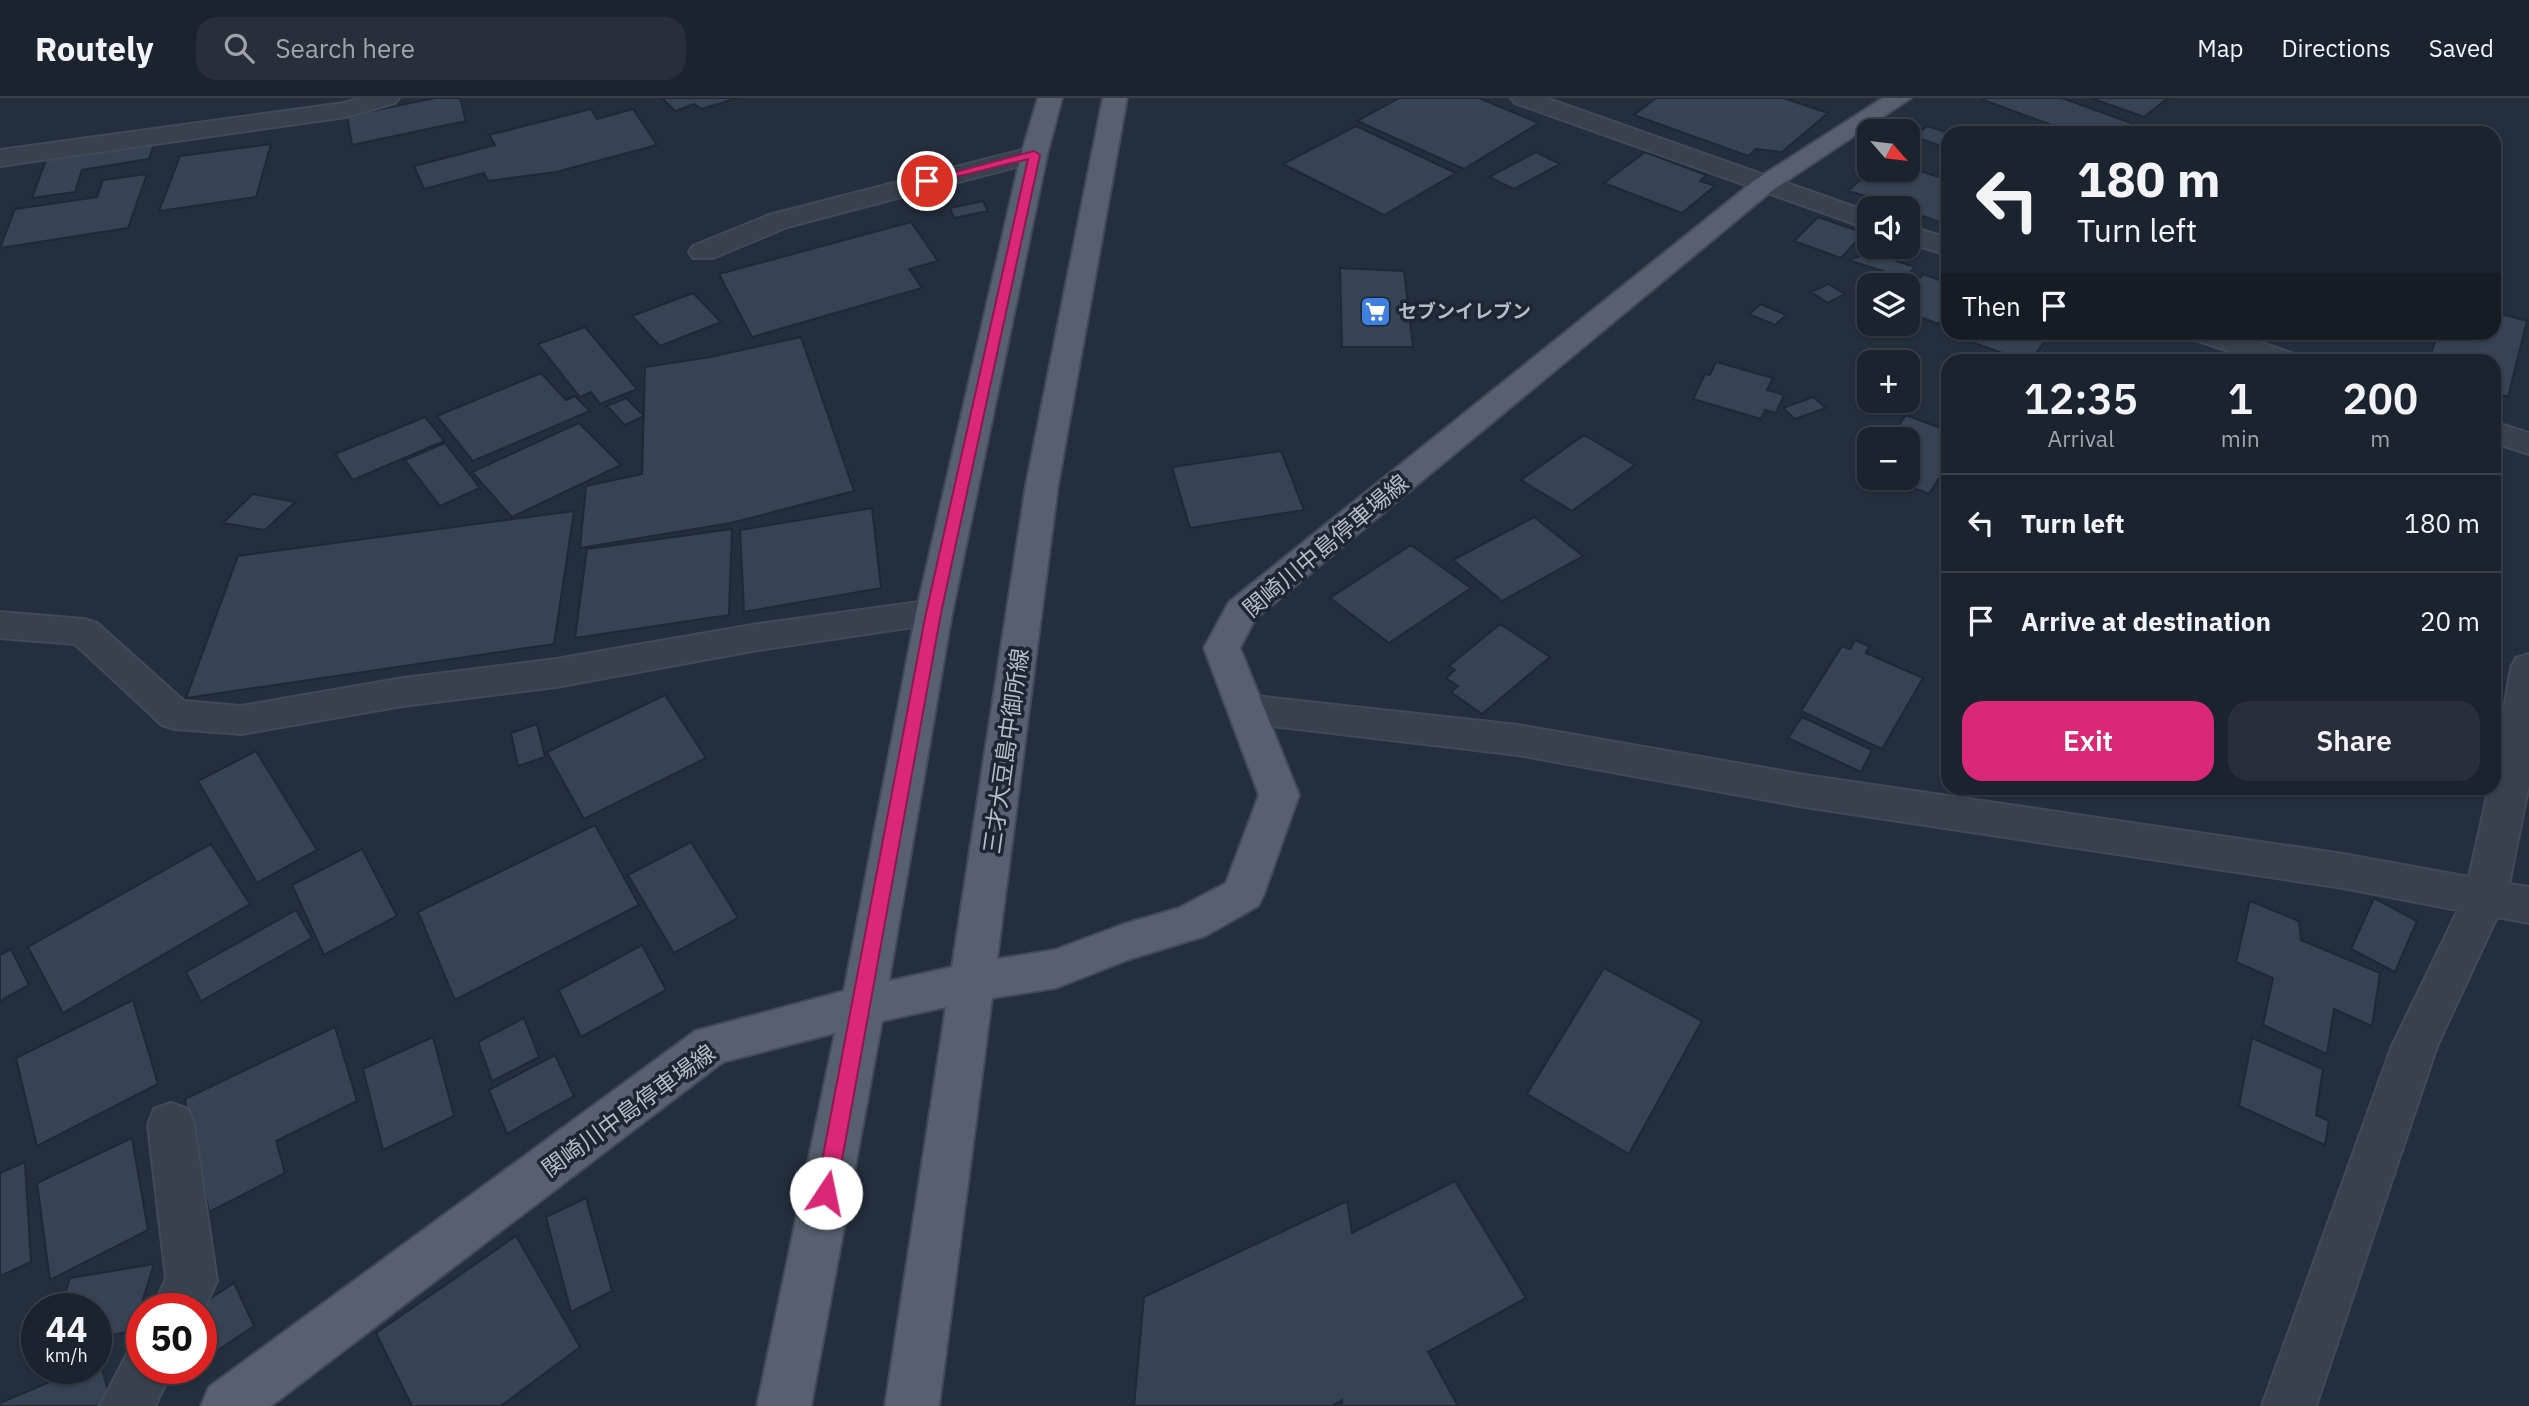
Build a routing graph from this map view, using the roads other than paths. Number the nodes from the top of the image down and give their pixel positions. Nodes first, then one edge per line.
1 (387, 98) edge
2 (1050, 98) edge
3 (1115, 98) edge
4 (1523, 98) edge
5 (1899, 98) edge
6 (1034, 155) junction
7 (0, 158) edge
8 (1764, 185) junction
9 (1857, 216) edge
10 (1920, 237) edge
11 (1941, 245) edge
12 (703, 251) dead end
13 (2224, 340) edge
14 (2265, 354) edge
15 (2501, 434) edge
16 (2529, 444) edge
17 (934, 613) junction
18 (0, 625) edge
19 (2529, 668) edge
20 (1246, 709) junction
21 (2507, 900) edge
22 (974, 982) junction
23 (863, 1006) junction
24 (171, 1125) dead end
25 (186, 1293) edge
26 (139, 1384) edge
27 (127, 1406) edge
28 (228, 1406) edge
29 (784, 1406) edge
30 (912, 1406) edge
31 (2289, 1406) edge

1 - 7 street
2 - 6 main road
3 - 22 main road, 三才大豆島中御所線
4 - 8 street
5 - 8 main road, 関崎川中島停車場線
6 - 12 street
6 - 17 main road
8 - 9 street
8 - 20 main road, 関崎川中島停車場線
10 - 11 street
13 - 14 street
15 - 16 street
17 - 18 street
17 - 23 main road
19 - 21 street
20 - 21 street
20 - 22 main road, 関崎川中島停車場線
21 - 31 street
22 - 23 main road, 関崎川中島停車場線
22 - 30 main road, 三才大豆島中御所線
23 - 28 main road, 関崎川中島停車場線
23 - 29 main road
24 - 25 street
26 - 27 street

